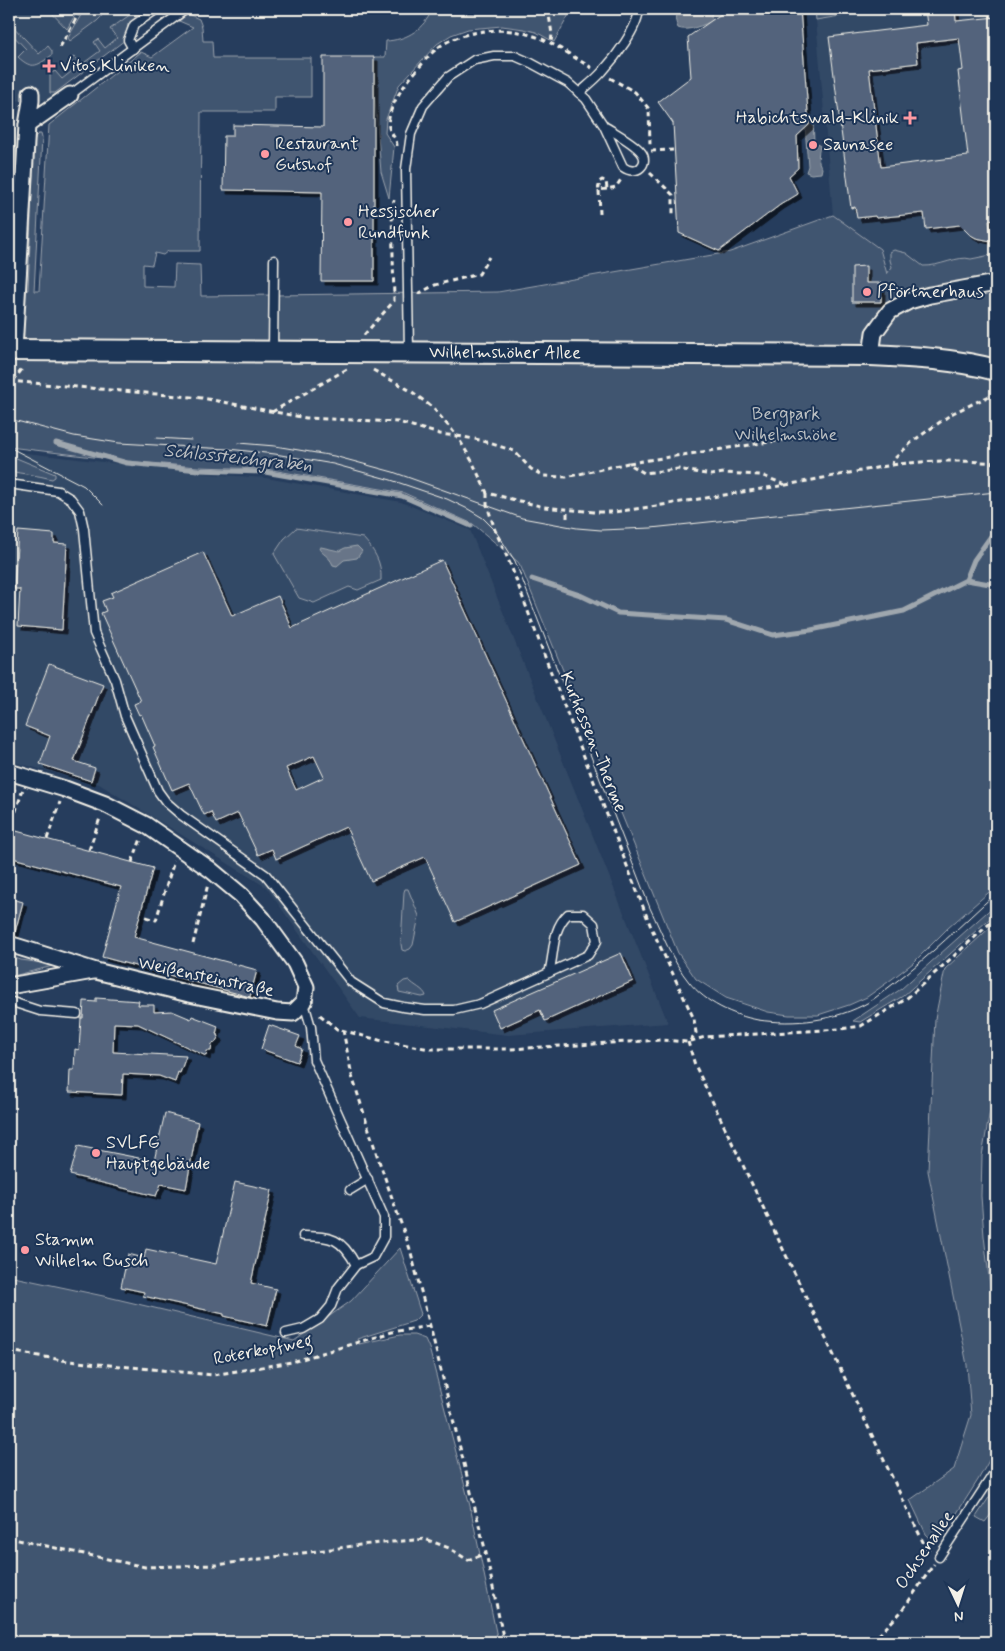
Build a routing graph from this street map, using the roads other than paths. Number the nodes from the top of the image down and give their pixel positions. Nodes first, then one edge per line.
1 (156, 9) edge
2 (186, 9) edge
3 (639, 9) edge
4 (133, 48) junction
5 (31, 93) dead end
6 (579, 93) junction
7 (70, 95) joint
8 (27, 125) junction
9 (604, 126) junction
10 (274, 260) dead end
11 (996, 283) edge
12 (273, 352) junction
13 (409, 353) junction
14 (871, 355) junction
15 (15, 356) edge
16 (996, 370) edge
17 (9, 484) edge
18 (9, 772) edge
19 (9, 944) edge
20 (96, 971) junction
21 (549, 973) junction
22 (9, 986) edge
23 (9, 1001) edge
24 (304, 1002) junction
25 (77, 1014) dead end
26 (368, 1179) junction
27 (350, 1190) dead end
28 (303, 1236) dead end
29 (356, 1264) junction
30 (286, 1333) dead end
31 (996, 1470) edge
32 (939, 1557) road end

1 - 4 lane
2 - 4 lane
3 - 6 lane
4 - 7 lane
5 - 8 street
6 - 9 lane
6 - 13 lane
7 - 8 street
8 - 15 street
9 - 9 lane
10 - 12 lane
11 - 14 street
12 - 13 main road, Wilhelmshöher Allee
12 - 15 main road, Wilhelmshöher Allee
13 - 14 main road, Wilhelmshöher Allee
14 - 16 main road, Wilhelmshöher Allee
17 - 21 lane
18 - 24 street
19 - 20 street, Weißensteinstraße
20 - 22 street, Weißensteinstraße
20 - 24 street, Weißensteinstraße
21 - 21 lane
23 - 25 lane
24 - 26 lane
26 - 27 lane
26 - 29 lane
28 - 29 lane
29 - 30 lane
31 - 32 lane, Ochsenallee

